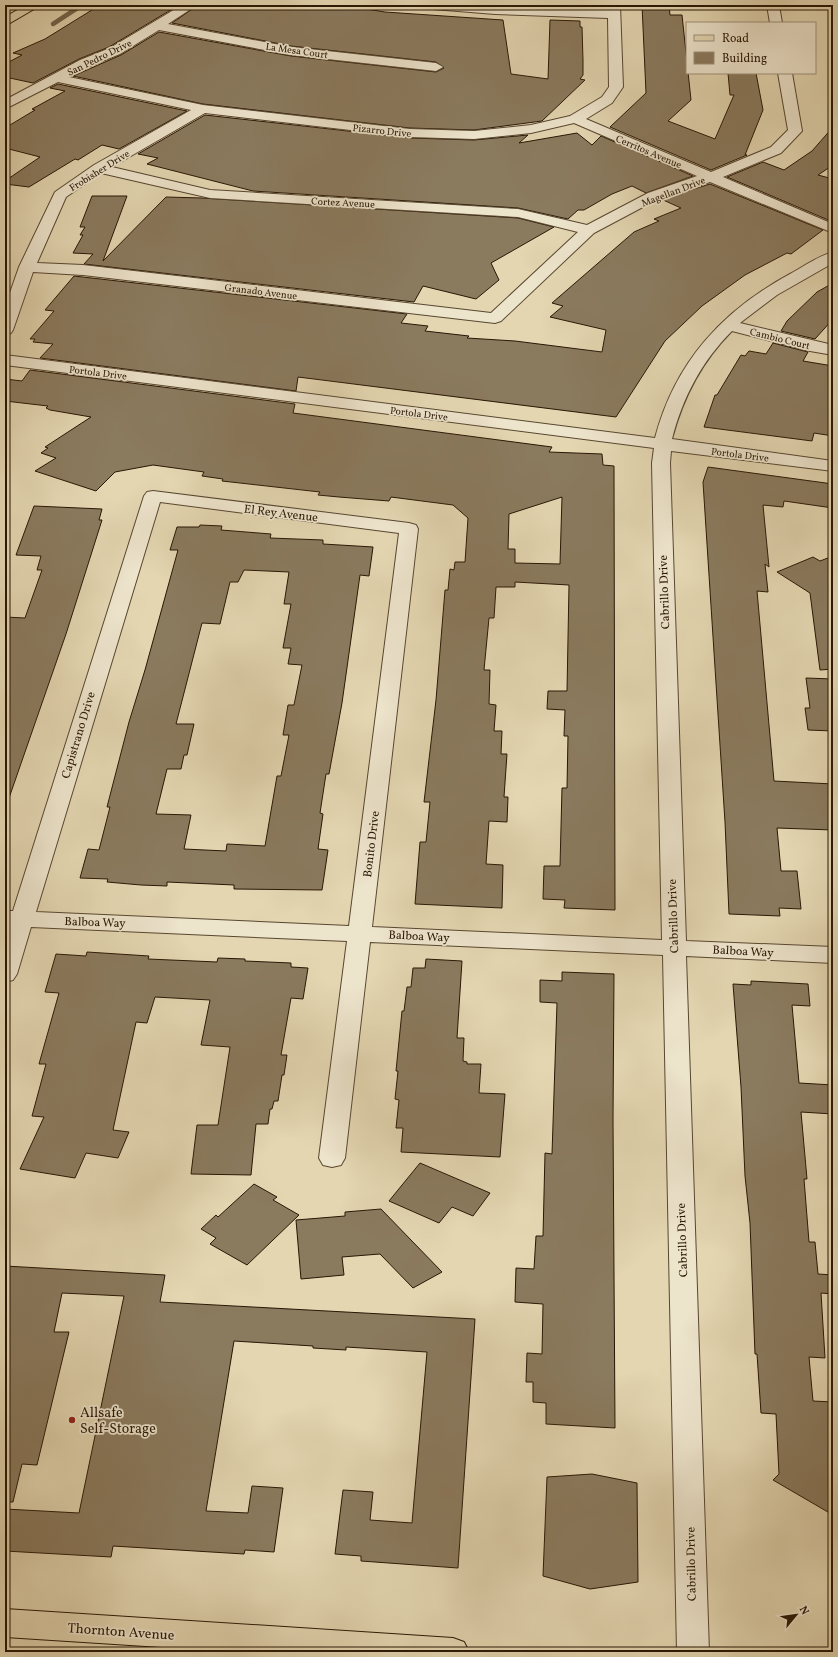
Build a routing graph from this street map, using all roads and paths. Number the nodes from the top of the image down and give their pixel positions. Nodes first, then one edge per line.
1 (36, 5) edge
2 (191, 5) edge
3 (433, 5) edge
4 (773, 5) edge
5 (614, 10) edge
6 (5, 22) edge
7 (776, 22) edge
8 (159, 26) junction
9 (436, 66) dead end
10 (785, 74) edge
11 (56, 78) junction
12 (5, 105) edge
13 (203, 109) junction
14 (575, 119) junction
15 (99, 168) junction
16 (709, 177) junction
17 (833, 229) edge
18 (589, 230) junction
19 (833, 257) edge
20 (27, 267) junction
21 (495, 318) joint
22 (728, 325) junction
23 (5, 330) edge
24 (833, 350) edge
25 (5, 360) edge
26 (662, 445) junction
27 (833, 466) edge
28 (153, 496) joint
29 (409, 529) joint
30 (13, 918) edge
31 (361, 933) junction
32 (673, 948) junction
33 (833, 955) edge
34 (5, 974) edge
35 (332, 1158) dead end
36 (5, 1623) edge
37 (453, 1652) edge
38 (693, 1652) edge

1 - 6 main road
2 - 8 street, San Pedro Drive
3 - 5 street
4 - 7 street
5 - 14 street, Pizarro Drive
8 - 9 street, La Mesa Court
8 - 11 street, San Pedro Drive
10 - 16 street, Magellan Drive
11 - 12 street, San Pedro Drive
11 - 13 street, Pizarro Drive
13 - 14 street, Pizarro Drive
13 - 15 street, Frobisher Drive
14 - 16 street, Cerritos Avenue
15 - 18 street, Cortez Avenue
15 - 20 street, Frobisher Drive
16 - 17 street, Cerritos Avenue
16 - 18 street, Magellan Drive
18 - 21 street, Magellan Drive
19 - 22 street, Cabrillo Drive
20 - 21 street, Granado Avenue
20 - 23 street, Frobisher Drive
22 - 24 street, Cambio Court
22 - 26 street, Cabrillo Drive
25 - 26 street, Portola Drive
26 - 27 street, Portola Drive
26 - 32 street, Cabrillo Drive
28 - 29 street, El Rey Avenue
28 - 30 street, Capistrano Drive
29 - 31 street, Bonito Drive
30 - 31 street, Balboa Way
30 - 34 street, Capistrano Drive
31 - 32 street, Balboa Way
31 - 35 street, Bonito Drive
32 - 33 street, Balboa Way
32 - 38 street, Cabrillo Drive
36 - 37 main road, Thornton Avenue

